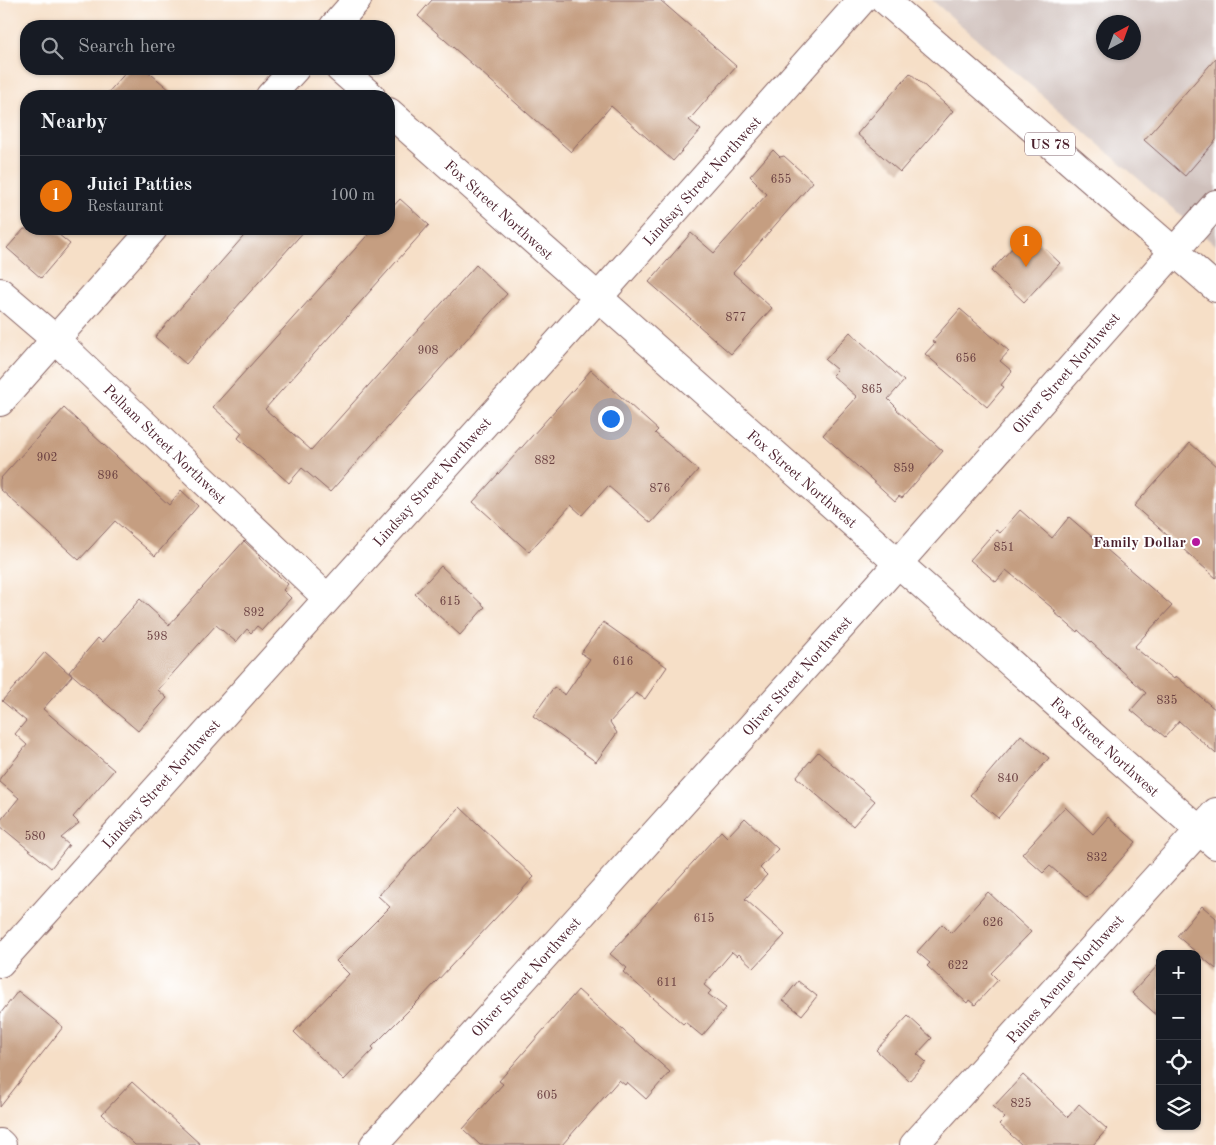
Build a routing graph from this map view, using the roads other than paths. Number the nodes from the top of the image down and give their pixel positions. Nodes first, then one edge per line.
1 (357, 0) edge
2 (862, 0) edge
3 (885, 0) edge
4 (339, 20) edge
5 (289, 75) edge
6 (347, 75) edge
7 (276, 90) edge
8 (364, 90) edge
9 (395, 117) edge
10 (1216, 204) edge
11 (148, 235) edge
12 (1174, 251) junction
13 (1216, 288) edge
14 (0, 292) edge
15 (598, 298) junction
16 (55, 339) junction
17 (0, 402) edge
18 (898, 564) junction
19 (327, 598) junction
20 (1211, 829) edge
21 (0, 963) edge
22 (930, 1140) edge
23 (374, 1145) edge

1 - 4 street
2 - 15 street, Lindsay Street Northwest
3 - 12 street, US 78
5 - 7 street
6 - 8 street
9 - 15 street, Fox Street Northwest
10 - 12 street, Oliver Street Northwest
11 - 16 street
12 - 13 street, US 78
12 - 18 street, Oliver Street Northwest
14 - 16 street, Pelham Street Northwest
15 - 18 street, Fox Street Northwest
15 - 19 street, Lindsay Street Northwest
16 - 17 street
16 - 19 street, Pelham Street Northwest
18 - 20 street, Fox Street Northwest
18 - 23 street, Oliver Street Northwest
19 - 21 street, Lindsay Street Northwest
20 - 22 street, Paines Avenue Northwest

